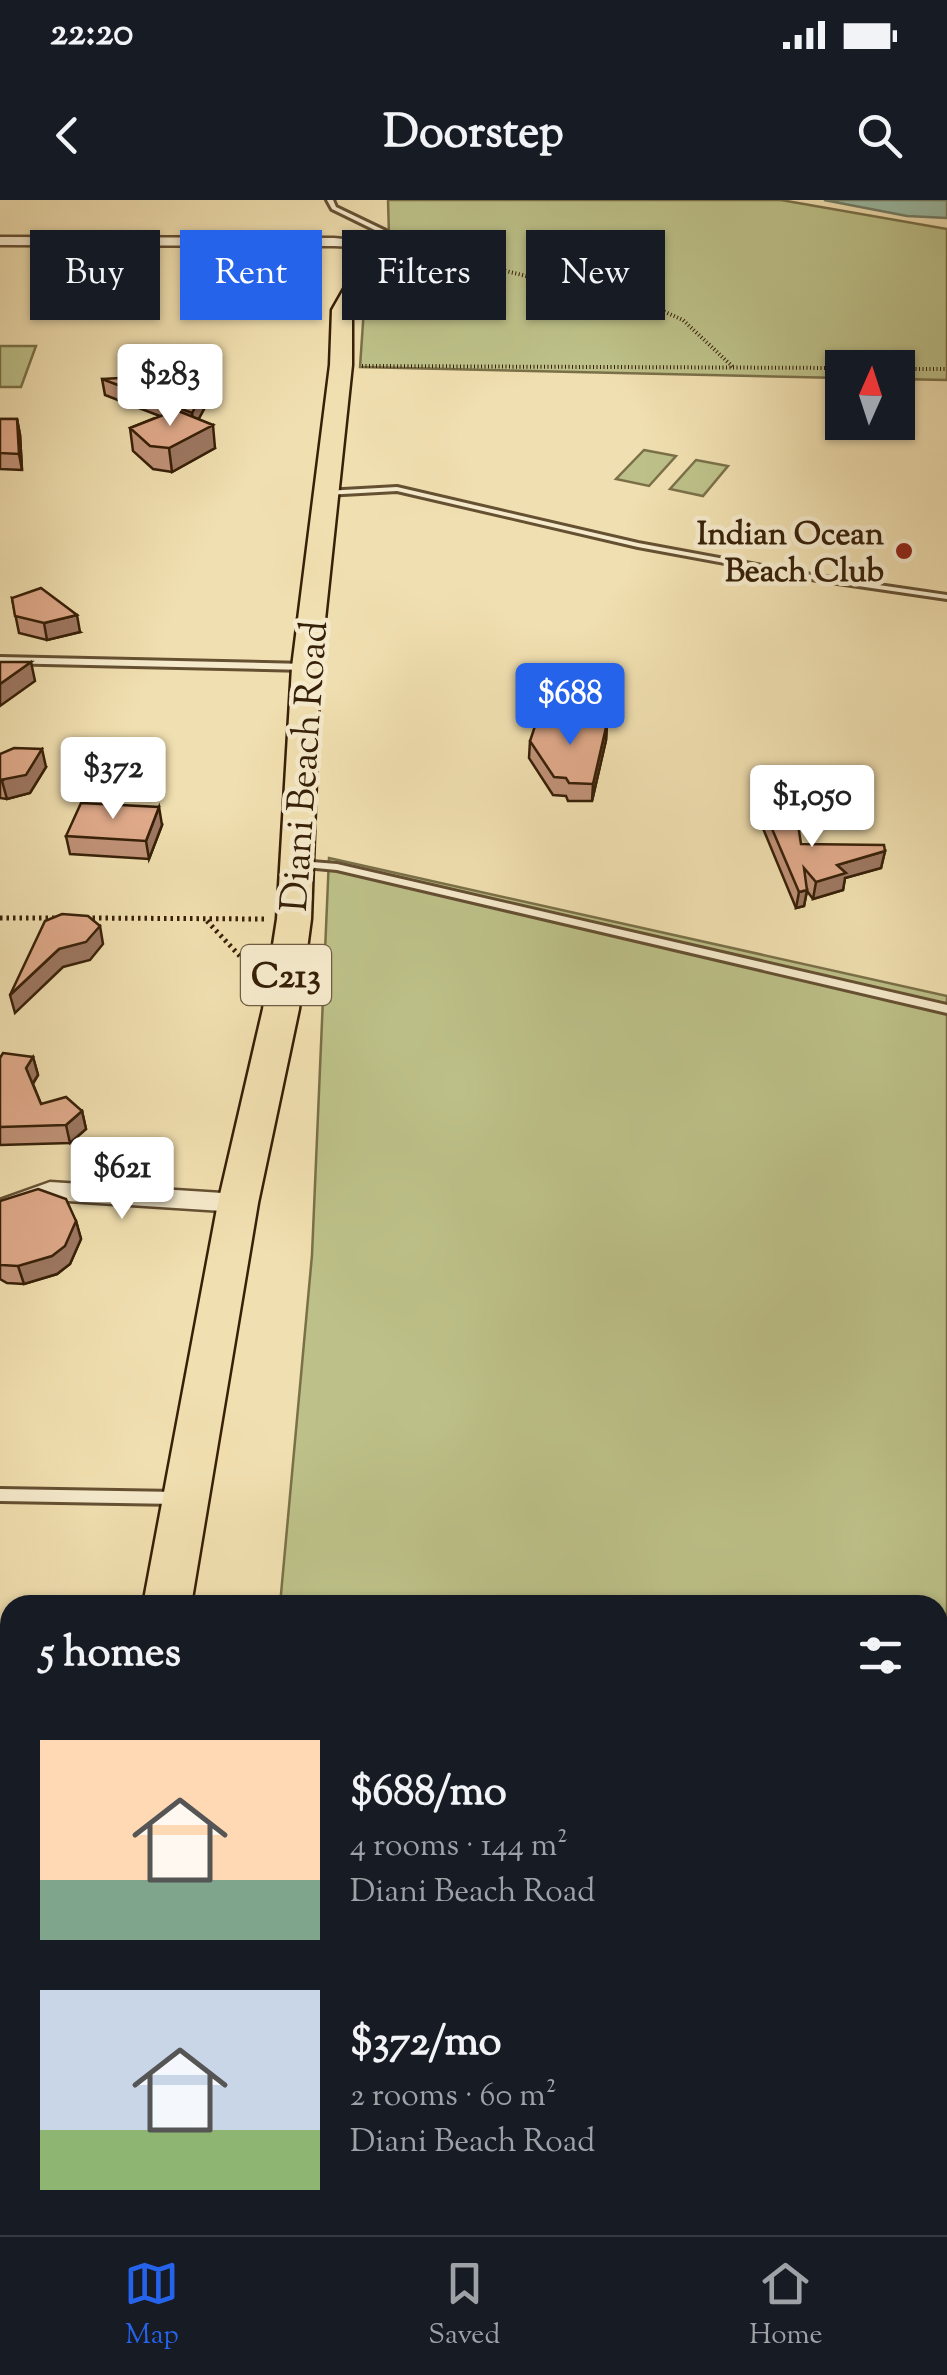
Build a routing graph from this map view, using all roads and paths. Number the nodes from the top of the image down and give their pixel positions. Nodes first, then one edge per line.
1 (330, 200) edge
2 (383, 230) edge
3 (0, 241) edge
4 (342, 244) edge
5 (506, 271) edge
6 (344, 320) edge
7 (342, 351) junction
8 (734, 368) junction
9 (825, 368) edge
10 (915, 369) edge
11 (947, 370) edge
12 (326, 492) junction
13 (947, 597) edge
14 (0, 660) edge
15 (306, 666) junction
16 (299, 864) junction
17 (0, 918) edge
18 (201, 919) junction
19 (294, 919) junction
20 (281, 1009) junction
21 (947, 1009) edge
22 (238, 1203) junction
23 (0, 1210) edge
24 (0, 1496) edge
25 (186, 1498) junction
26 (169, 1595) edge

1 - 2 lane
3 - 4 street
5 - 8 path
6 - 7 main road, C213
7 - 8 path
7 - 12 main road, Diani Beach Road / C213
8 - 9 path
10 - 11 path
12 - 13 lane
12 - 15 main road, Diani Beach Road / C213
14 - 15 lane
15 - 16 main road, Diani Beach Road / C213
16 - 19 main road, Diani Beach Road / C213
16 - 21 lane
17 - 18 path
18 - 19 path
18 - 20 path
19 - 20 main road, Diani Beach Road / C213
20 - 22 main road, Diani Beach Road / C213
22 - 23 street
22 - 25 main road, Diani Beach Road / C213
24 - 25 lane
25 - 26 main road, Diani Beach Road / C213

